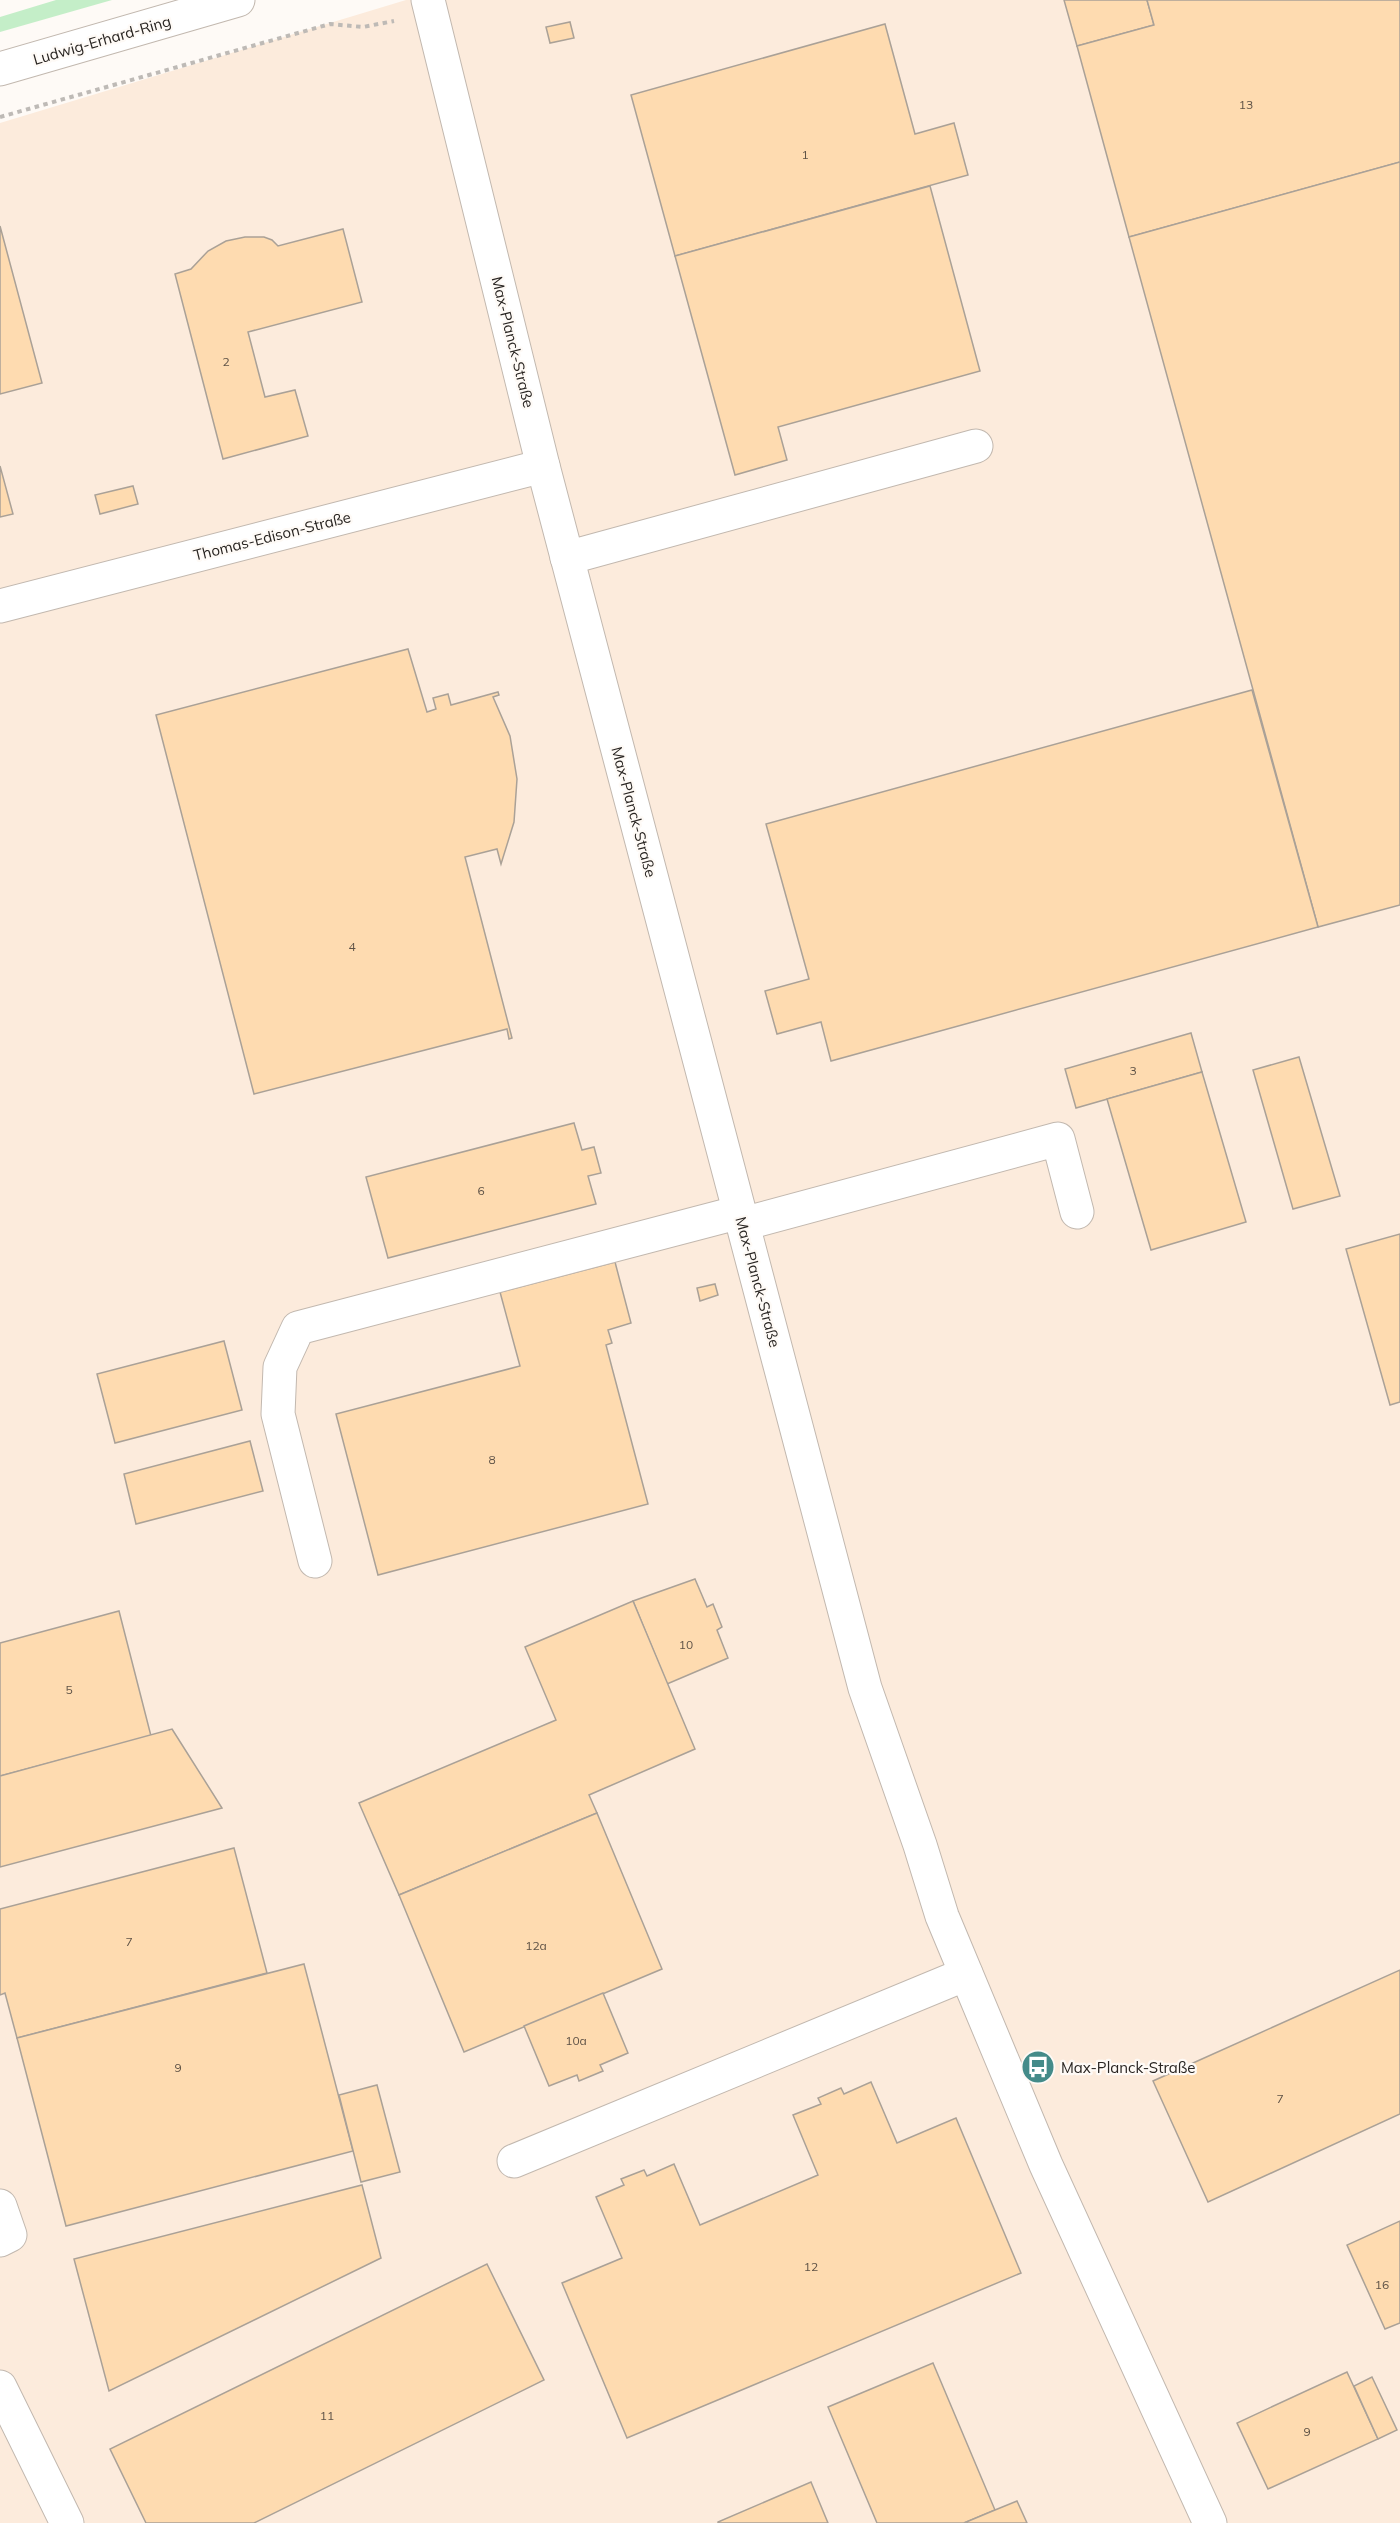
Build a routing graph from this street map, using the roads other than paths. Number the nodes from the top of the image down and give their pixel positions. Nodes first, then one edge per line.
1 (238, 0) edge
2 (429, 6) edge
3 (0, 69) edge
4 (976, 446) dead end
5 (543, 466) junction
6 (567, 558) junction
7 (0, 606) edge
8 (1077, 1212) dead end
9 (741, 1218) junction
10 (315, 1561) dead end
11 (966, 1974) junction
12 (514, 2161) dead end
13 (0, 2206) edge
14 (0, 2240) edge
15 (0, 2387) edge
16 (67, 2523) edge
17 (1210, 2523) edge

1 - 3 street, Ludwig-Erhard-Ring
2 - 5 street, Max-Planck-Straße
4 - 6 street
5 - 6 street, Max-Planck-Straße
5 - 7 street, Thomas-Edison-Straße
6 - 9 street, Max-Planck-Straße
8 - 9 street
9 - 10 street
9 - 11 street, Max-Planck-Straße
11 - 12 street
11 - 17 street, Max-Planck-Straße
13 - 14 street
15 - 16 street

